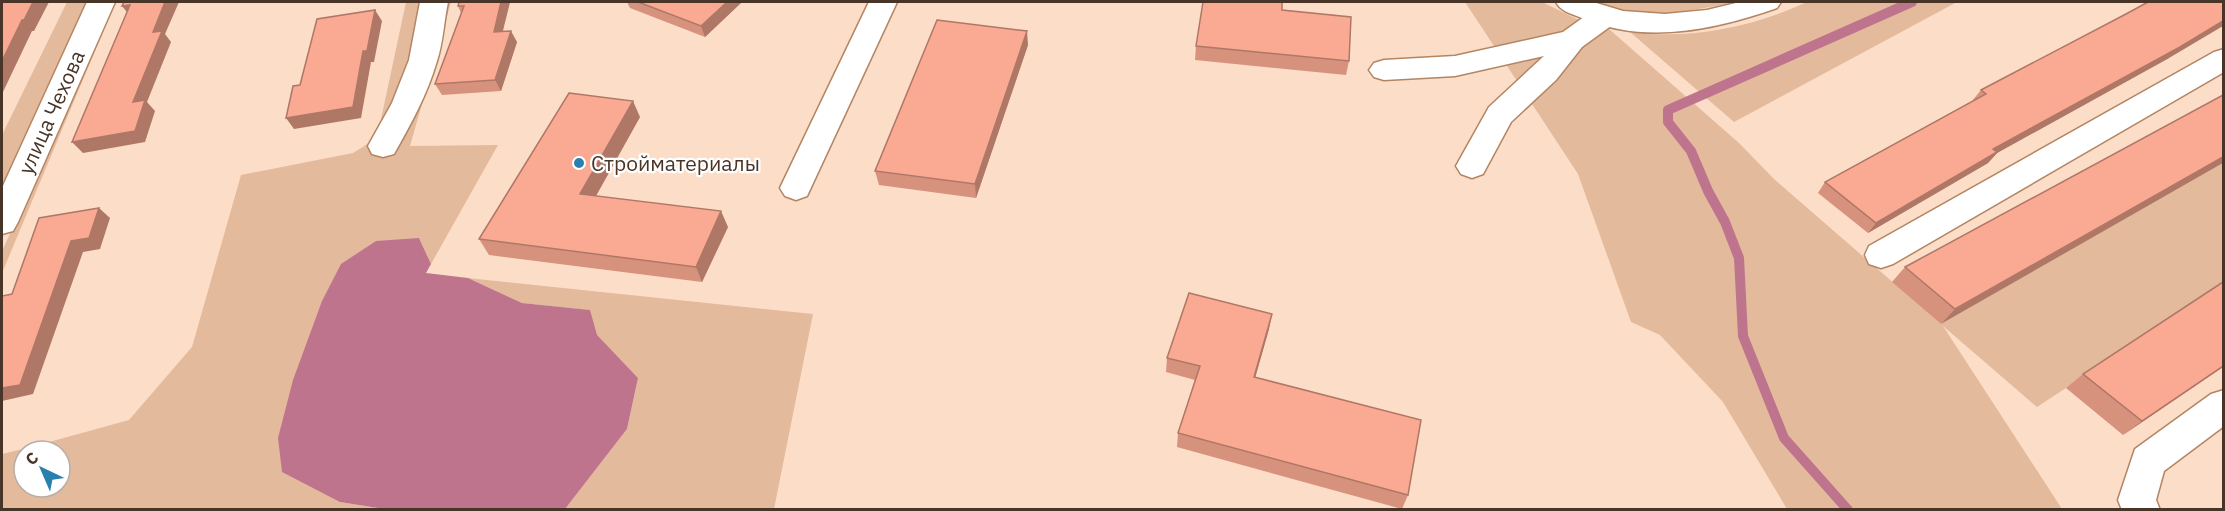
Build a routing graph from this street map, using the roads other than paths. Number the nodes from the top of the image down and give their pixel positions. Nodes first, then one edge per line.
1 (101, 2) edge
2 (434, 2) edge
3 (884, 2) edge
4 (1569, 2) edge
5 (1767, 2) edge
6 (1605, 16) junction
7 (1572, 40) junction
8 (2223, 59) edge
9 (1384, 70) dead end
10 (383, 146) dead end
11 (1472, 166) dead end
12 (796, 188) dead end
13 (2, 222) edge
14 (1881, 255) dead end
15 (2223, 405) edge
16 (2141, 510) edge

1 - 13 street, улица Чехова
2 - 10 street
3 - 12 street
4 - 6 street
5 - 6 street
6 - 7 street
7 - 9 street
7 - 11 street
8 - 14 street
15 - 16 street

